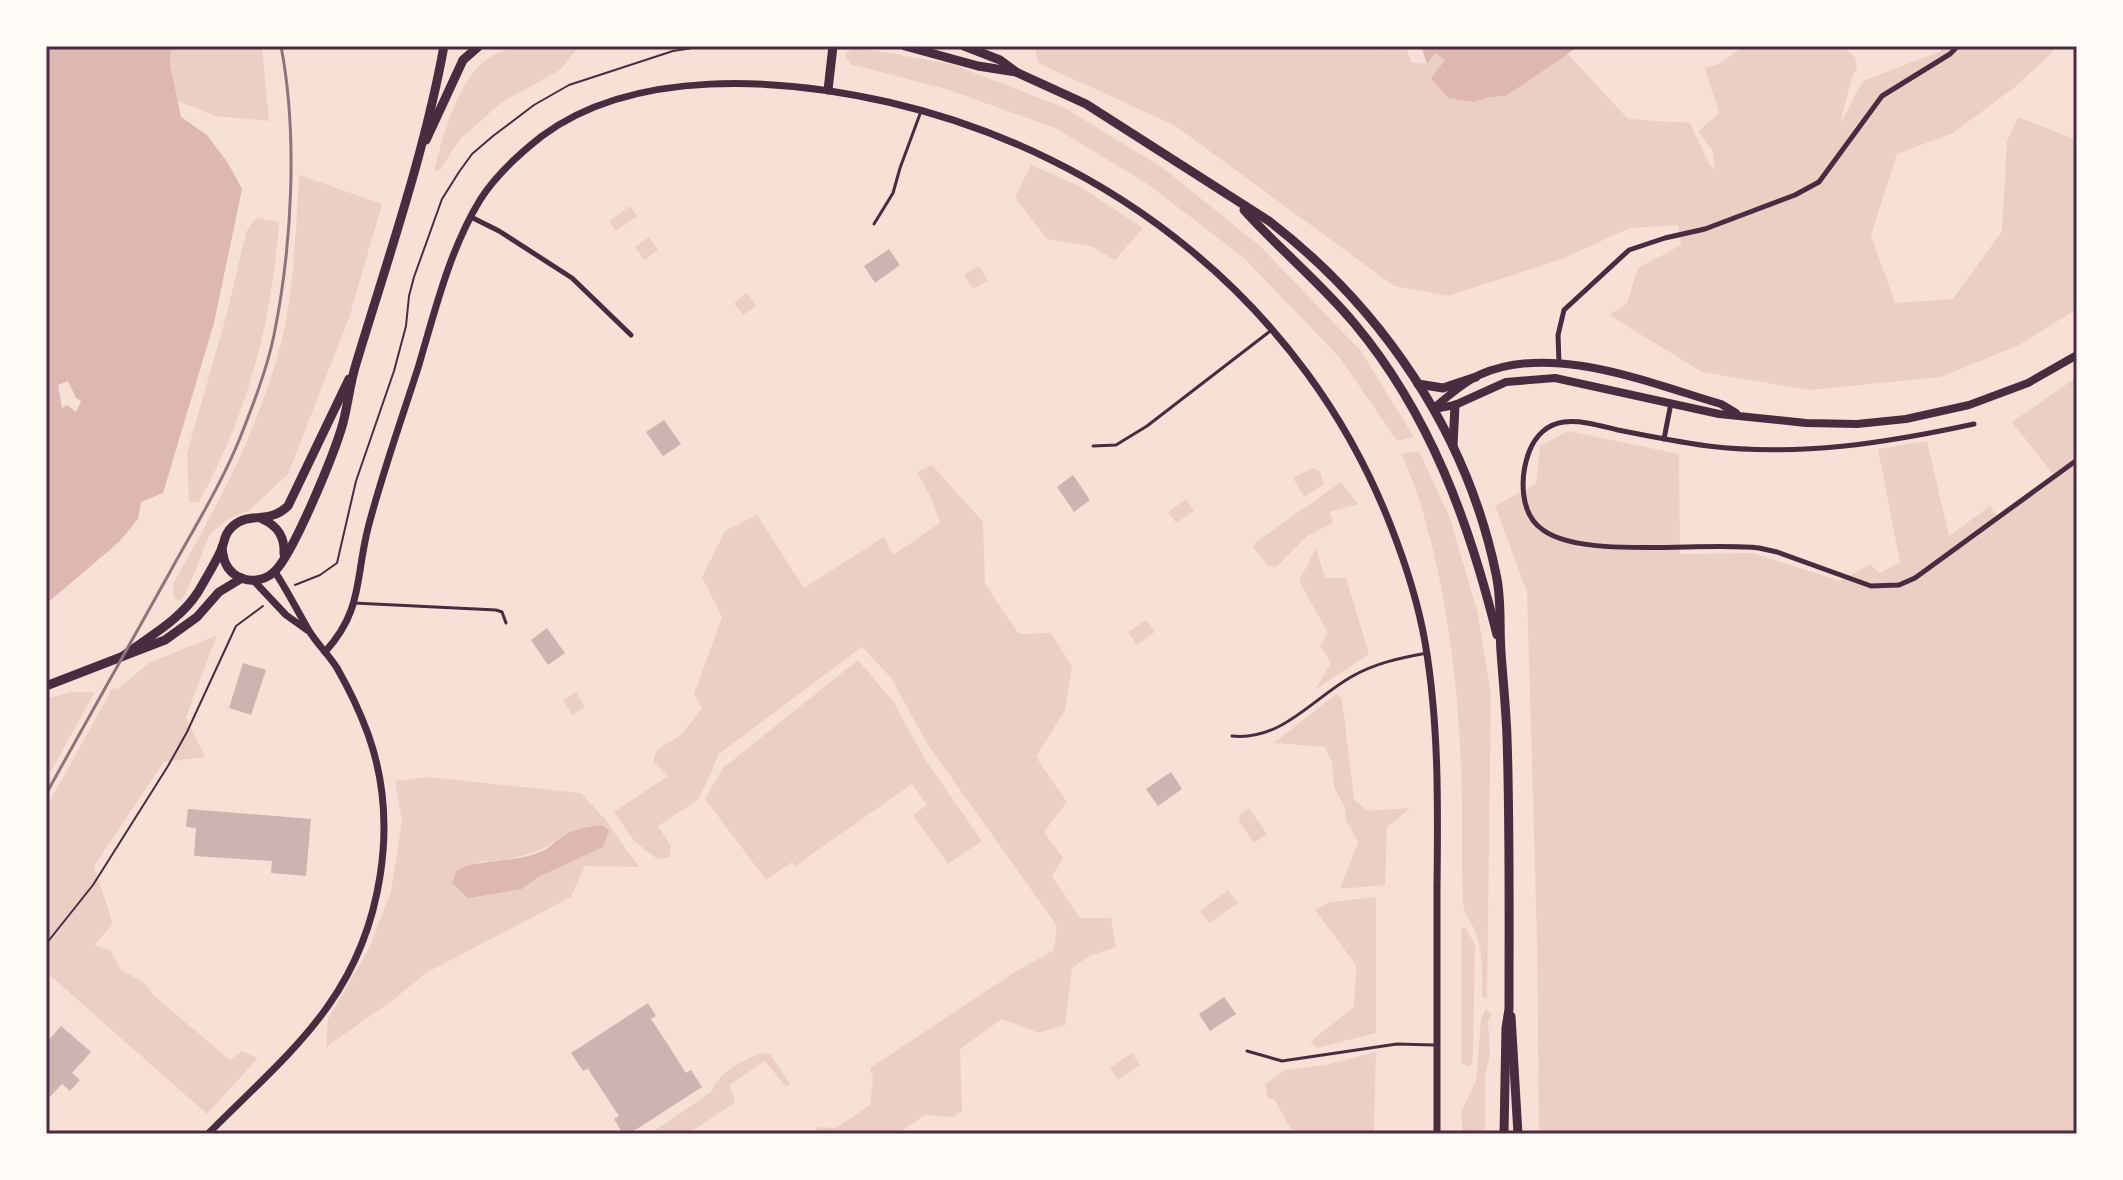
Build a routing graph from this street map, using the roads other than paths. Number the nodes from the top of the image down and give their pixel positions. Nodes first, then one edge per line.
1 (444, 46) edge
2 (479, 46) edge
3 (833, 46) edge
4 (905, 46) edge
5 (964, 46) edge
6 (1958, 46) edge
7 (1016, 72) junction
8 (828, 90) junction
9 (922, 110) junction
10 (423, 147) junction
11 (1236, 201) junction
12 (471, 217) junction
13 (874, 224) dead end
14 (1272, 329) junction
15 (631, 335) dead end
16 (2077, 355) edge
17 (1559, 363) junction
18 (355, 367) junction
19 (1476, 377) junction
20 (1559, 379) junction
21 (1418, 384) junction
22 (1675, 391) junction
23 (1671, 403) junction
24 (1455, 405) junction
25 (1434, 409) junction
26 (1741, 415) junction
27 (1419, 418) junction
28 (1974, 424) dead end
29 (1664, 439) junction
30 (1093, 446) dead end
31 (1453, 446) junction
32 (2077, 460) edge
33 (262, 519) junction
34 (222, 547) junction
35 (283, 557) junction
36 (275, 572) junction
37 (242, 578) junction
38 (253, 580) junction
39 (354, 603) junction
40 (506, 623) dead end
41 (309, 632) junction
42 (325, 652) junction
43 (1501, 652) junction
44 (1427, 653) junction
45 (123, 656) junction
46 (46, 686) edge
47 (1232, 736) dead end
48 (1509, 1009) junction
49 (1438, 1046) junction
50 (1247, 1051) dead end
51 (208, 1134) edge
52 (1437, 1134) edge
53 (1504, 1134) edge
54 (1518, 1134) edge

1 - 10 highway
2 - 10 highway
3 - 8 highway
4 - 7 highway
5 - 7 highway
6 - 17 street
7 - 11 highway
8 - 9 street
8 - 12 street
9 - 13 lane
9 - 14 street
10 - 18 highway
11 - 21 highway
11 - 27 highway
12 - 15 street
12 - 39 street
14 - 30 lane
14 - 44 street
16 - 26 main road
17 - 19 main road
17 - 20 main road
17 - 22 main road
18 - 33 highway
18 - 35 highway
19 - 21 highway
19 - 25 main road
20 - 23 main road
20 - 24 main road
21 - 25 highway
22 - 23 main road
22 - 26 main road
23 - 26 main road
23 - 29 street
24 - 25 main road
24 - 31 highway
25 - 27 highway
25 - 31 highway
27 - 43 highway
28 - 29 street
29 - 32 street
31 - 43 highway
33 - 34 highway
33 - 35 highway
34 - 37 highway
34 - 45 highway
35 - 36 highway
36 - 38 highway
36 - 41 street
37 - 38 highway
37 - 45 highway
38 - 41 street
39 - 40 lane
39 - 42 street
41 - 42 street
42 - 51 street
43 - 48 highway
44 - 47 lane
44 - 49 street
45 - 46 highway
48 - 53 highway
48 - 54 highway
49 - 50 lane
49 - 52 street

